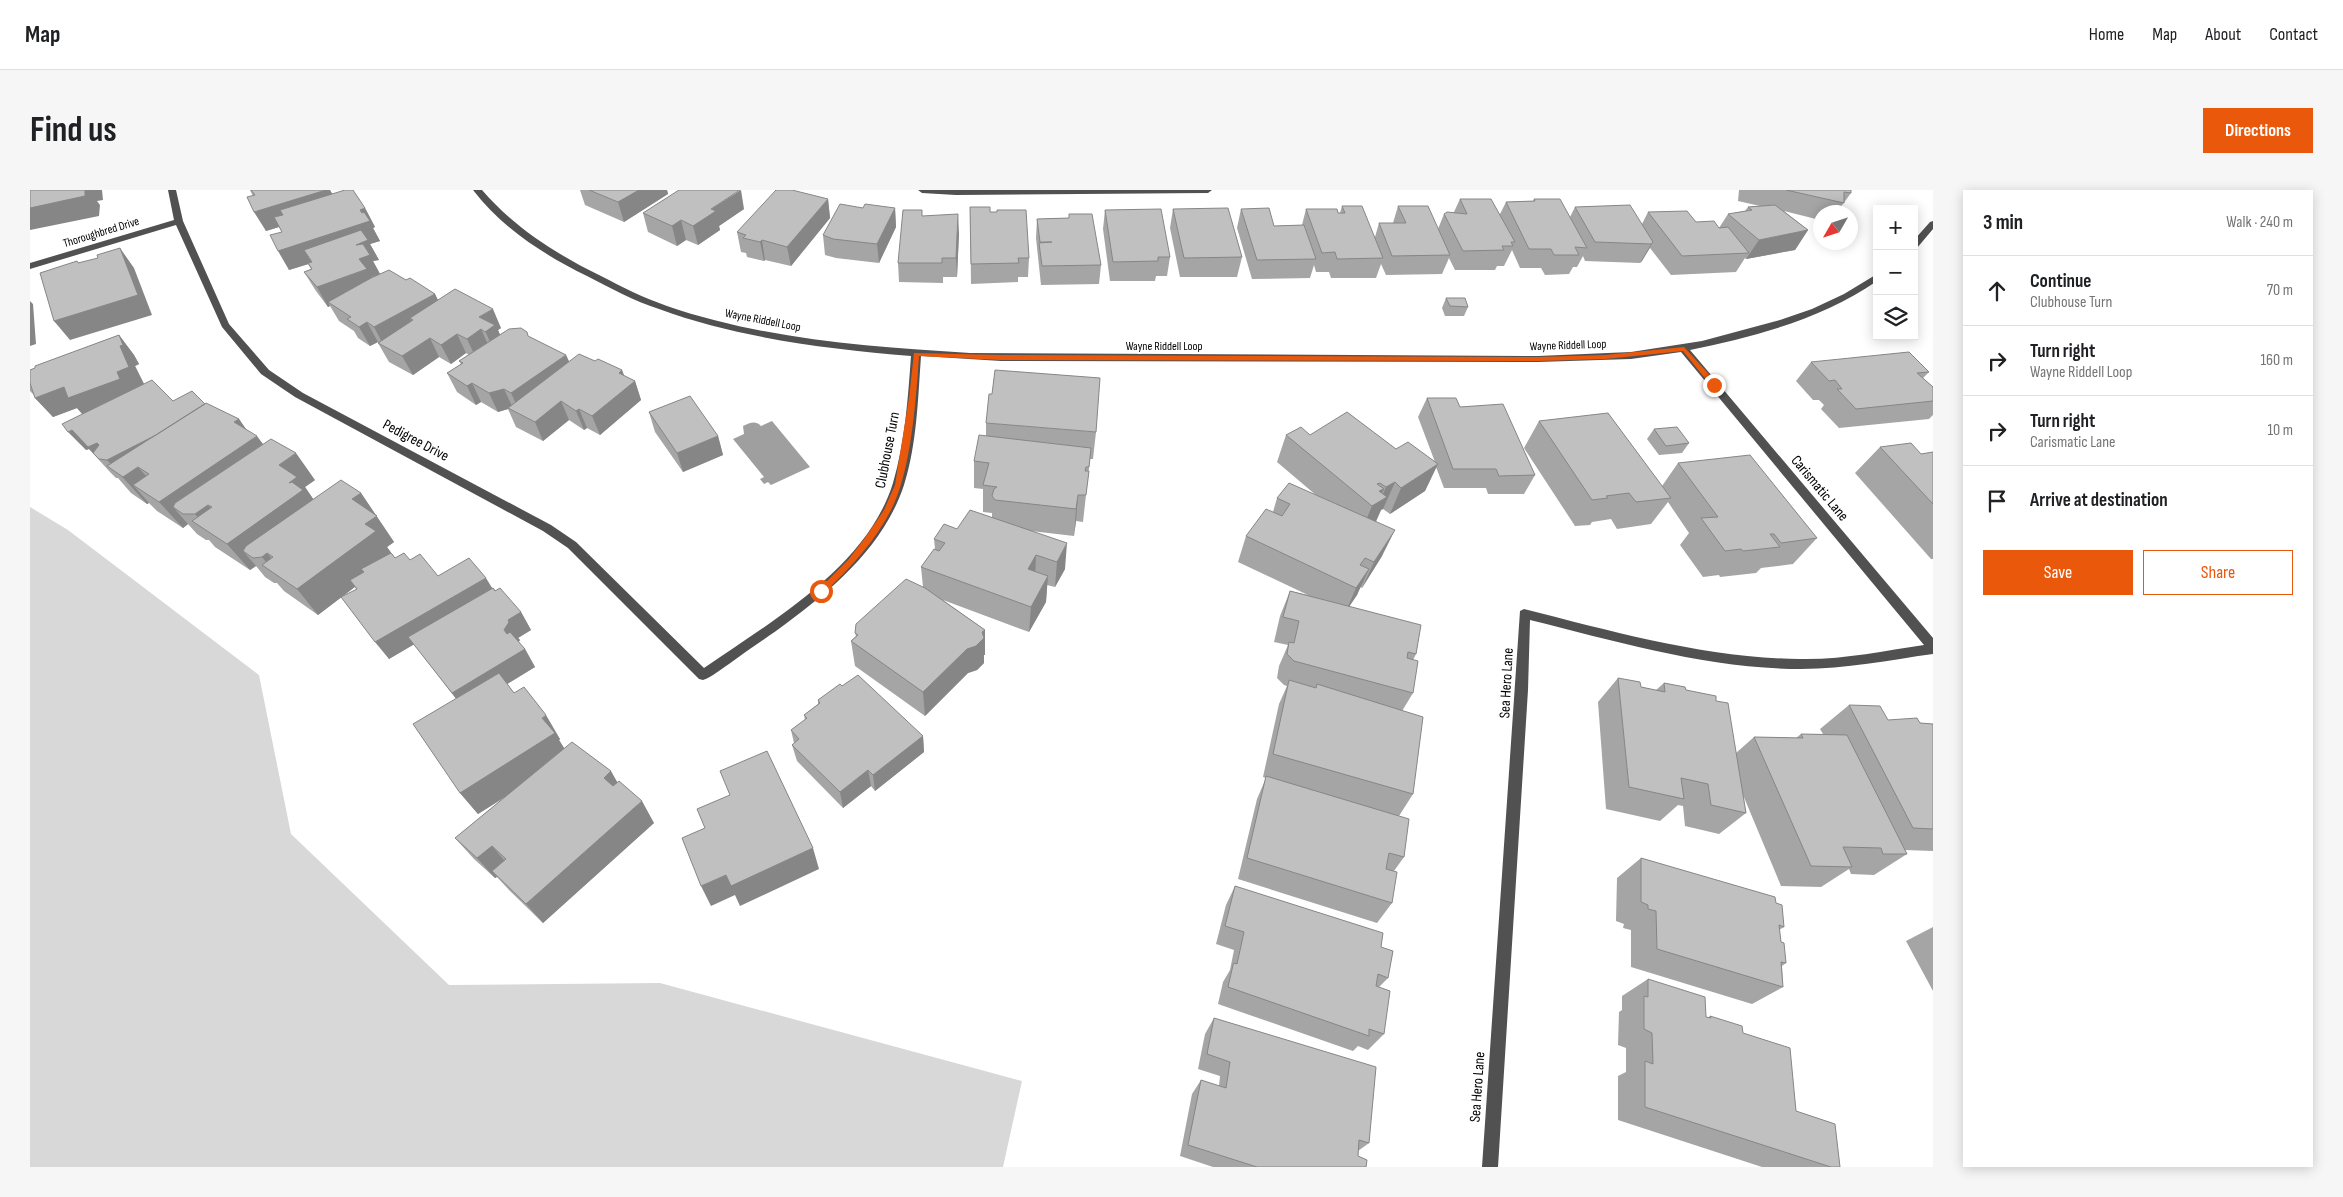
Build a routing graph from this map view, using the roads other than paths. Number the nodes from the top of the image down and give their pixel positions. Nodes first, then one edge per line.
1 (172, 190) edge
2 (477, 190) edge
3 (922, 190) edge
4 (1208, 190) edge
5 (179, 221) junction
6 (1933, 224) edge
7 (1918, 241) edge
8 (30, 266) edge
9 (1873, 280) edge
10 (1684, 349) junction
11 (916, 354) junction
12 (1933, 648) edge
13 (704, 675) joint
14 (1490, 1167) edge

1 - 5 street, Pedigree Drive
2 - 11 street, Wayne Riddell Loop
3 - 4 street
5 - 8 street, Thoroughbred Drive
5 - 13 street, Pedigree Drive
6 - 7 street
9 - 10 street, Wayne Riddell Loop
10 - 11 street, Wayne Riddell Loop
10 - 12 street, Carismatic Lane
11 - 13 street, Clubhouse Turn
12 - 14 street, Sea Hero Lane

